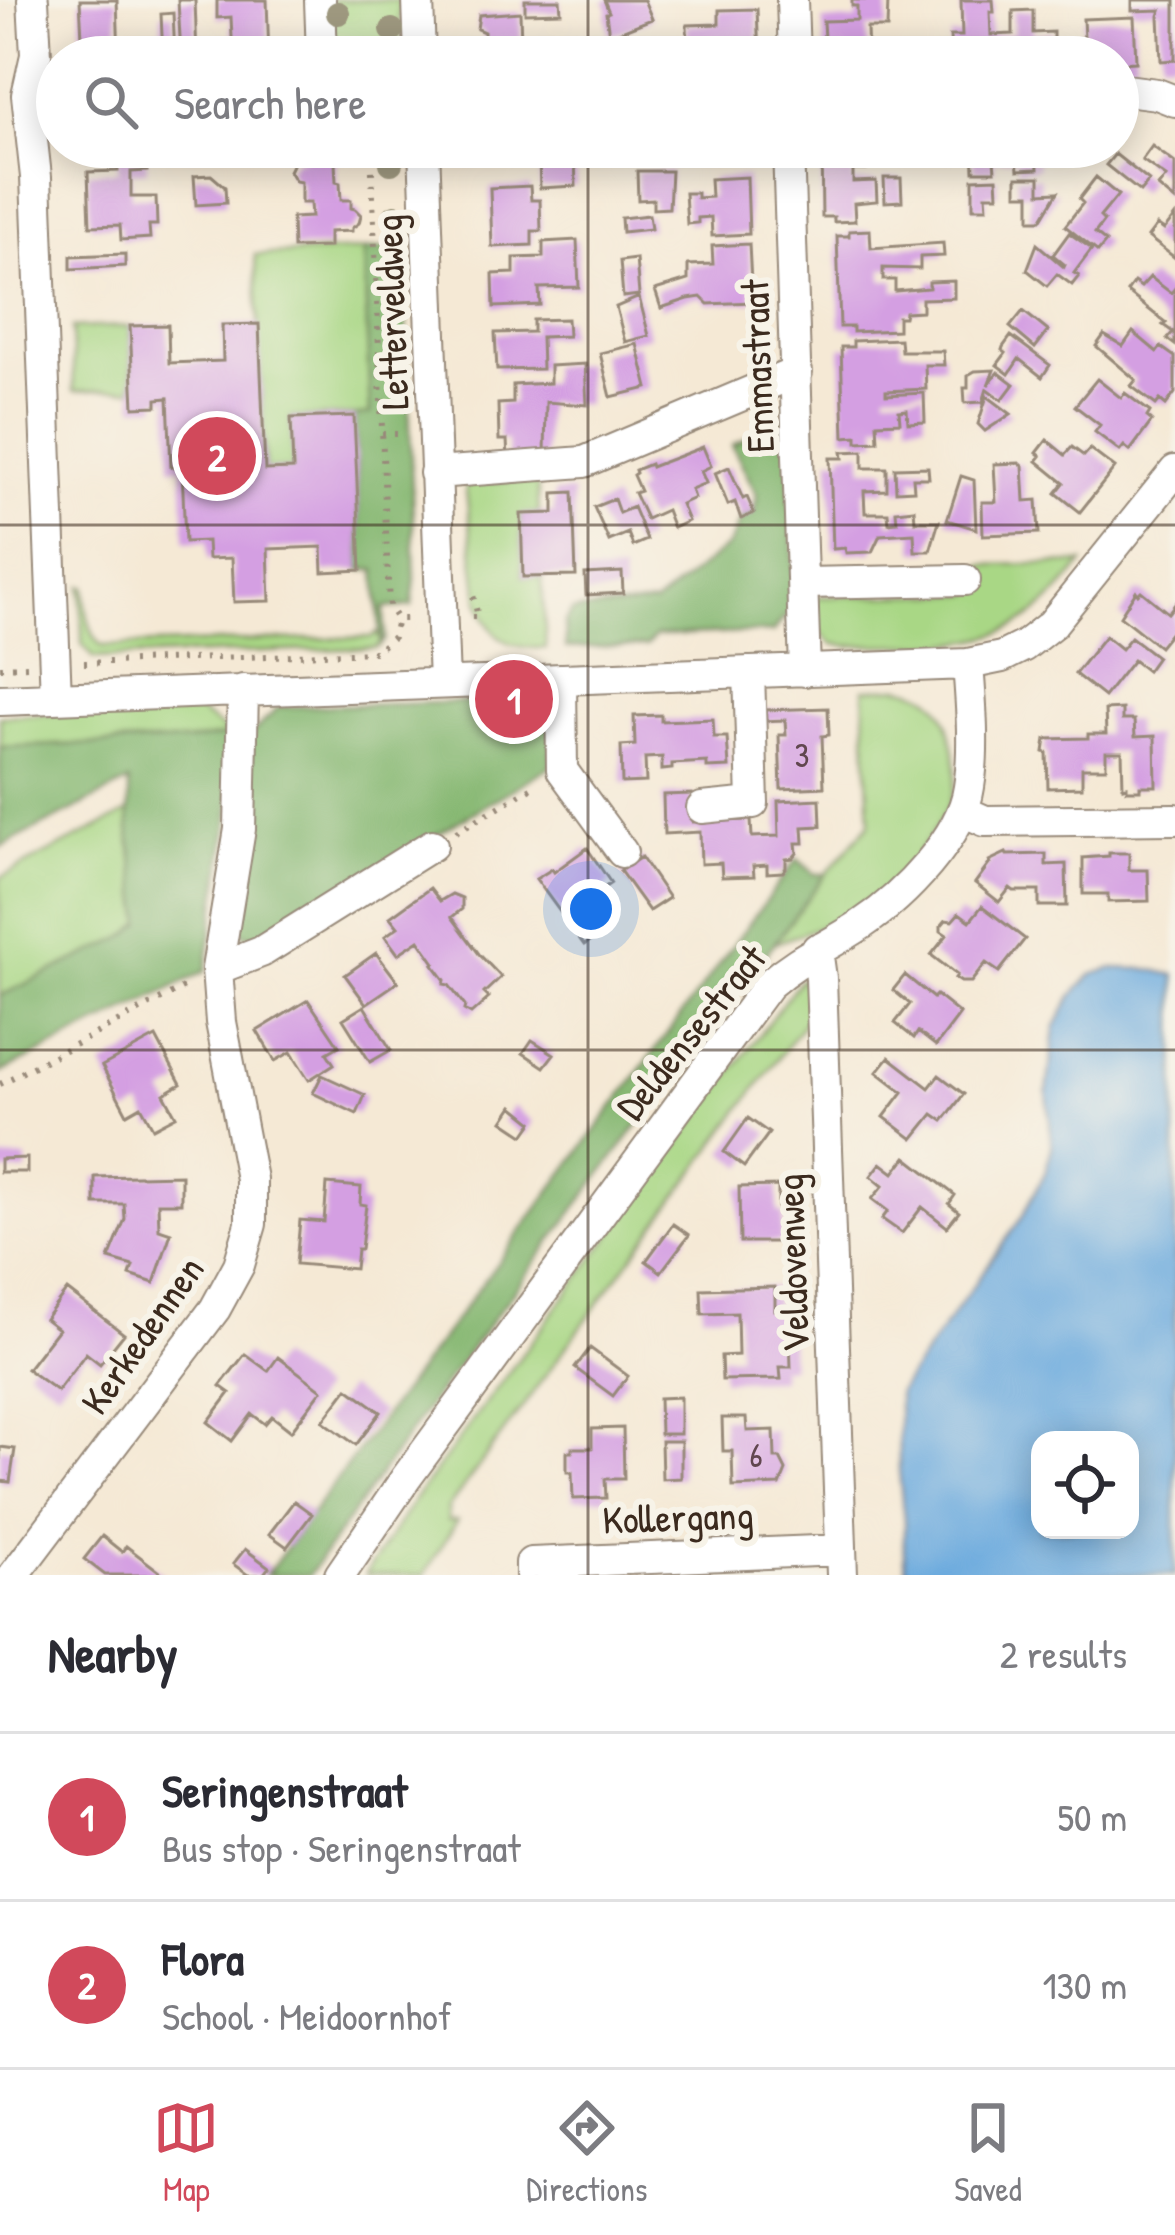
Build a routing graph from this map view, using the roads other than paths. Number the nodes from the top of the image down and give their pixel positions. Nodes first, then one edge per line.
1 (33, 0) edge
2 (320, 0) edge
3 (418, 0) edge
4 (792, 0) edge
5 (321, 36) edge
6 (419, 36) edge
7 (793, 36) edge
8 (1139, 92) edge
9 (14, 95) edge
10 (1175, 101) edge
11 (425, 168) edge
12 (789, 168) edge
13 (796, 371) junction
14 (1175, 471) edge
15 (436, 473) junction
16 (965, 580) dead end
17 (803, 584) junction
18 (968, 664) junction
19 (805, 671) junction
20 (749, 672) junction
21 (561, 679) junction
22 (444, 683) junction
23 (243, 690) junction
24 (56, 698) junction
25 (0, 700) edge
26 (702, 808) dead end
27 (963, 812) junction
28 (1175, 819) edge
29 (432, 845) road end
30 (622, 852) dead end
31 (817, 949) junction
32 (217, 969) junction
33 (842, 1562) edge
34 (14, 1575) edge
35 (340, 1575) edge
36 (531, 1575) edge

1 - 9 street
2 - 5 street
3 - 6 street
4 - 7 street
8 - 10 street
9 - 24 street
11 - 15 street, Letterveldweg
12 - 13 street, Emmastraat
13 - 15 street
13 - 17 street, Emmastraat
14 - 18 street
15 - 22 street, Letterveldweg
16 - 17 street
17 - 19 street, Emmastraat
18 - 19 street
18 - 27 street, Deldensestraat
19 - 20 street
20 - 21 street
20 - 26 street
21 - 22 street
21 - 30 street
22 - 23 street
23 - 24 street
23 - 32 street, Kerkedennen
24 - 25 street
27 - 28 street
27 - 31 street, Deldensestraat
29 - 32 street
31 - 33 street, Veldovenweg
31 - 35 street, Deldensestraat
32 - 34 street, Kerkedennen
33 - 36 street, Kollergang

